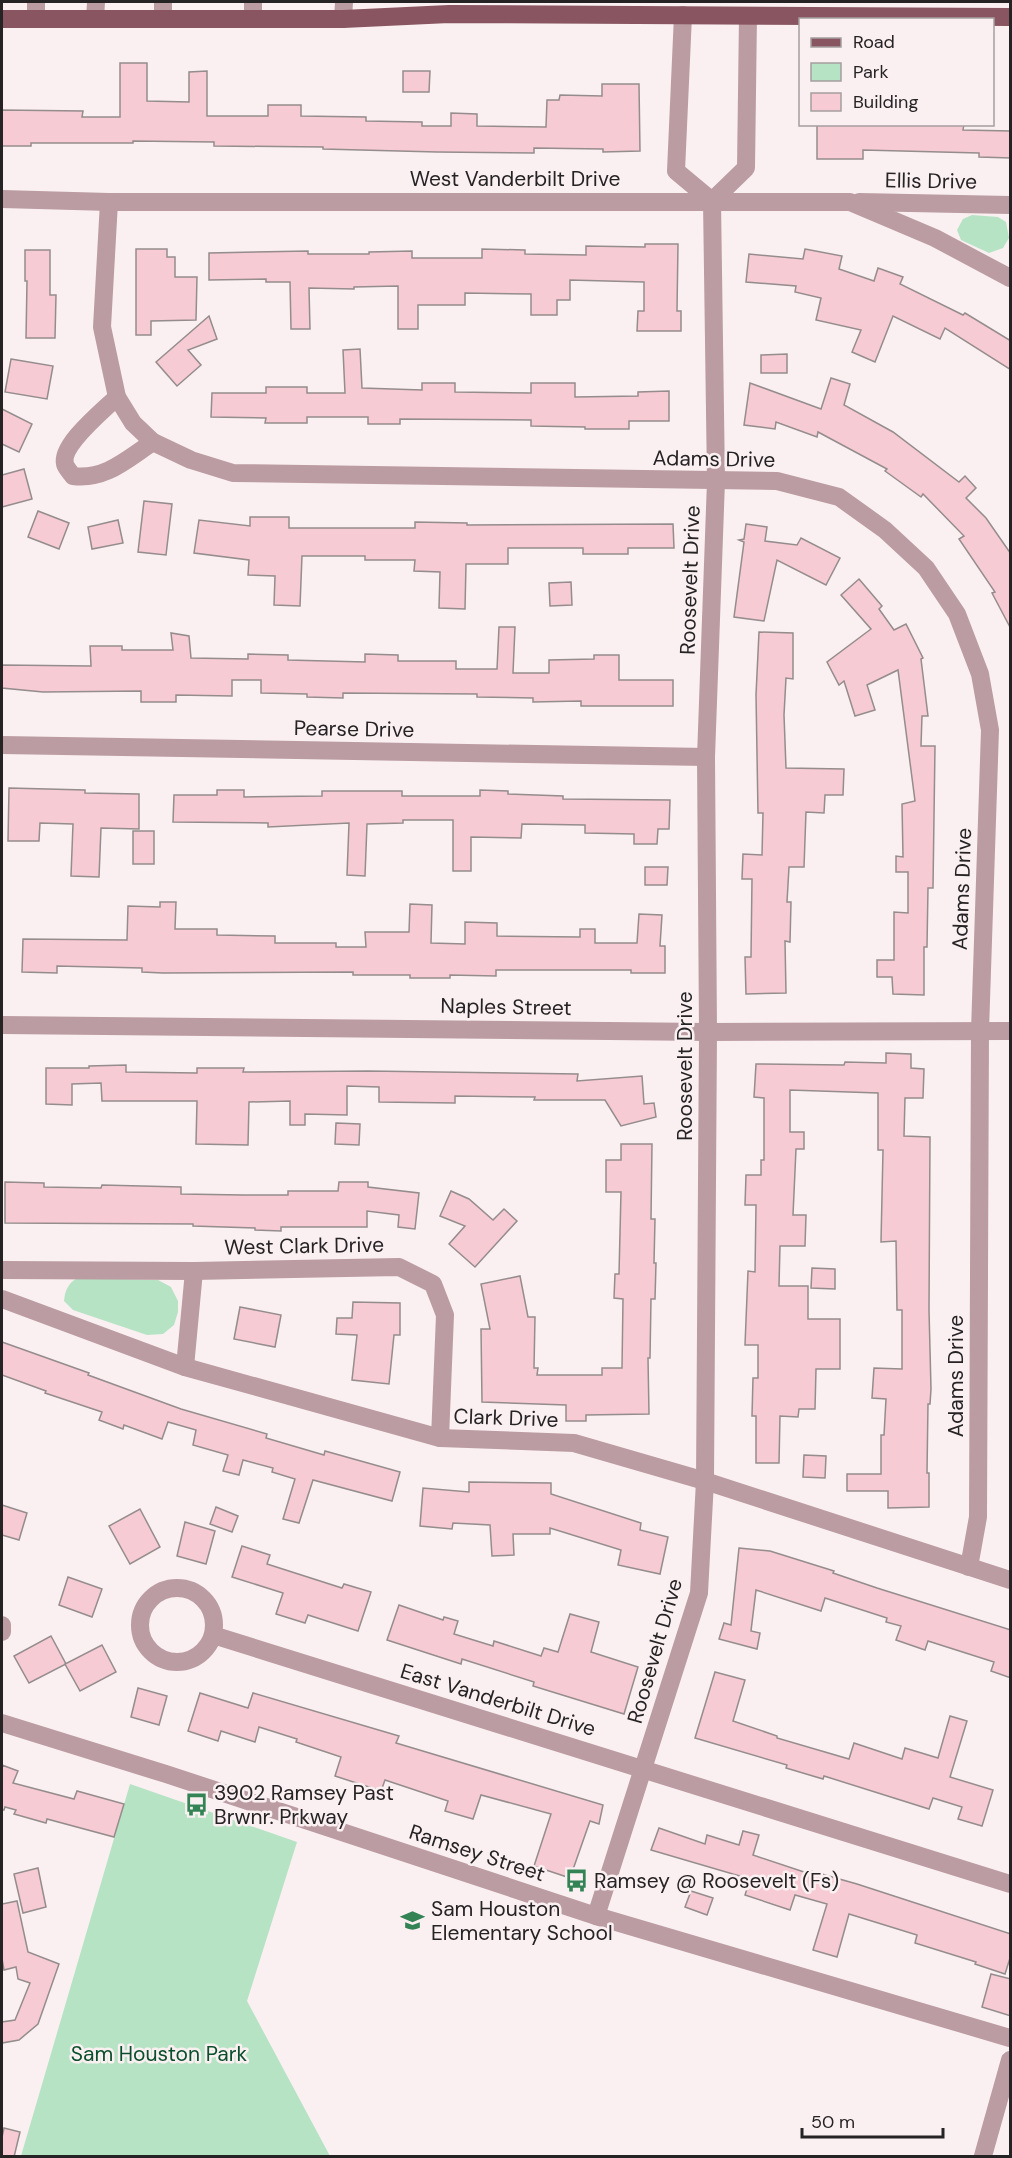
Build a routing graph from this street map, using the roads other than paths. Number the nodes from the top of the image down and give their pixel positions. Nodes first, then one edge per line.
1 (449, 8) edge
2 (550, 8) edge
3 (611, 8) edge
4 (36, 10) edge
5 (95, 10) edge
6 (163, 10) edge
7 (253, 10) edge
8 (344, 10) edge
9 (682, 15) junction
10 (748, 16) junction
11 (1011, 17) edge
12 (2, 19) edge
13 (2, 199) edge
14 (712, 201) junction
15 (109, 202) junction
16 (850, 202) junction
17 (1011, 205) edge
18 (1011, 278) edge
19 (117, 397) junction
20 (153, 442) junction
21 (716, 481) junction
22 (2, 745) edge
23 (706, 757) junction
24 (2, 1025) edge
25 (980, 1031) junction
26 (1011, 1031) edge
27 (708, 1032) junction
28 (2, 1270) edge
29 (194, 1271) junction
30 (2, 1299) edge
31 (185, 1367) junction
32 (440, 1438) junction
33 (705, 1481) junction
34 (969, 1567) junction
35 (1011, 1581) edge
36 (2, 1625) edge
37 (2, 1632) edge
38 (213, 1635) junction
39 (2, 1723) edge
40 (644, 1769) junction
41 (1011, 1884) edge
42 (596, 1916) junction
43 (1011, 2038) edge
44 (1009, 2069) edge
45 (983, 2157) edge

1 - 2 main road
1 - 8 main road
2 - 3 main road
3 - 9 main road
4 - 5 main road
4 - 12 main road
5 - 6 main road
6 - 7 main road
7 - 8 main road
9 - 10 main road
9 - 14 street
10 - 11 main road
10 - 14 street
13 - 15 street, West Vanderbilt Drive
14 - 15 street, West Vanderbilt Drive
14 - 16 street, West Vanderbilt Drive
14 - 21 street, Roosevelt Drive
15 - 19 street, Adams Drive
16 - 17 street, Ellis Drive
16 - 18 street, West Vanderbilt Drive
19 - 20 street, Adams Drive
19 - 20 street
20 - 21 street, Adams Drive
21 - 23 street, Roosevelt Drive
21 - 25 street, Adams Drive
22 - 23 street, Pearse Drive
23 - 27 street, Roosevelt Drive
24 - 27 street, Naples Street
25 - 26 street, Naples Street
25 - 27 street, Naples Street
25 - 34 street, Adams Drive
27 - 33 street, Roosevelt Drive
28 - 29 street, West Clark Drive
29 - 31 street
29 - 32 street, West Clark Drive
30 - 31 street, Clark Drive
31 - 32 street, Clark Drive
32 - 33 street, Clark Drive
33 - 34 street, Clark Drive
33 - 40 street, Roosevelt Drive
34 - 35 street, Clark Drive
36 - 37 street
38 - 38 street
38 - 40 street, East Vanderbilt Drive
39 - 42 street, Ramsey Street
40 - 41 street, East Vanderbilt Drive
40 - 42 street, Roosevelt Drive
42 - 43 street, Ramsey Street
44 - 45 street

